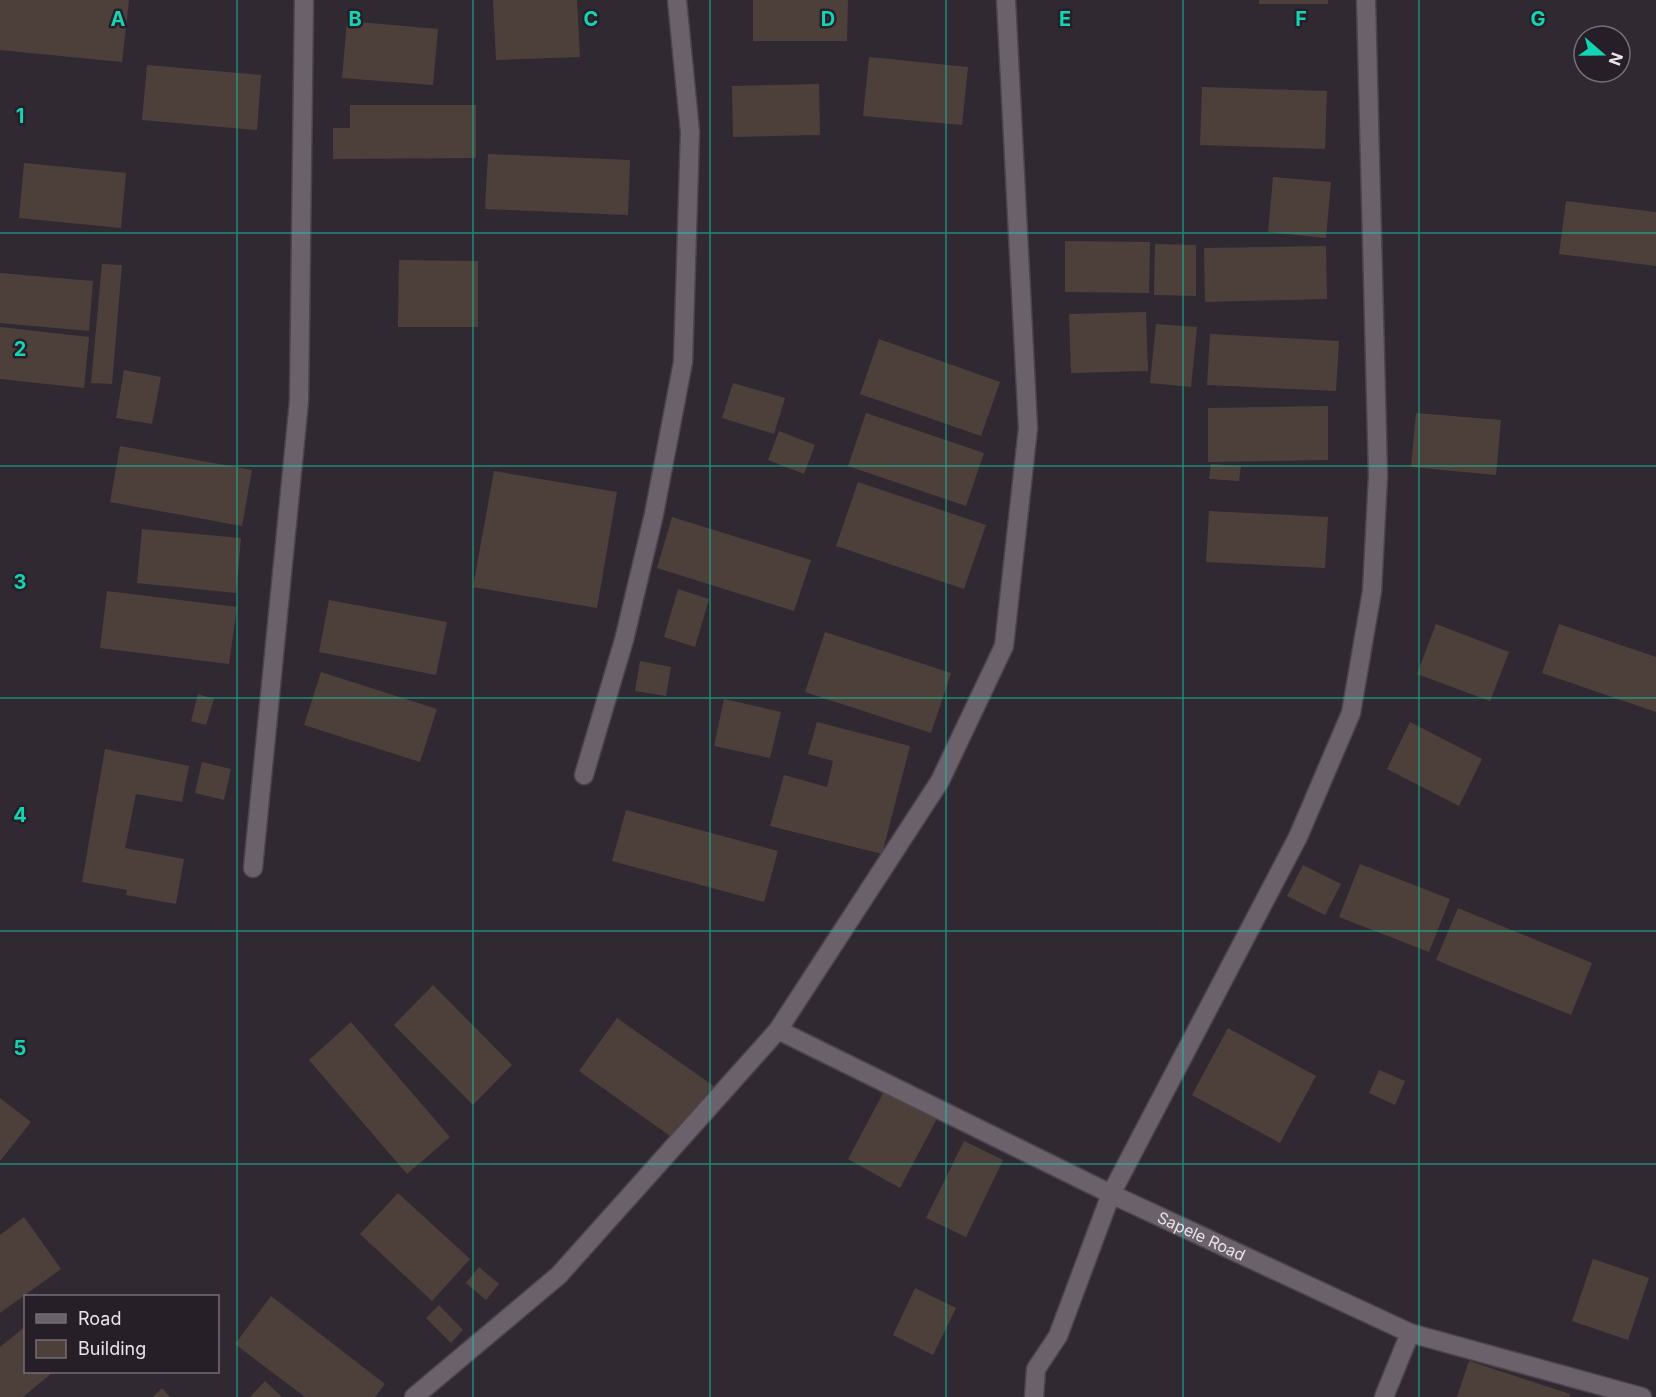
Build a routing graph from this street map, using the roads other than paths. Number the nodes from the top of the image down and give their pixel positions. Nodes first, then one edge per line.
1 (303, 0) edge
2 (677, 0) edge
3 (1006, 0) edge
4 (1366, 0) edge
5 (584, 775) dead end
6 (253, 868) dead end
7 (778, 1030) junction
8 (1111, 1194) junction
9 (1410, 1333) junction
10 (414, 1397) edge
11 (1034, 1397) edge
12 (1384, 1397) edge
13 (1642, 1397) edge

1 - 6 street
2 - 5 street
3 - 7 street
4 - 8 street
7 - 8 street, Sapele Road
7 - 10 street
8 - 9 street, Sapele Road
8 - 11 street
9 - 12 street
9 - 13 street, Sapele Road

